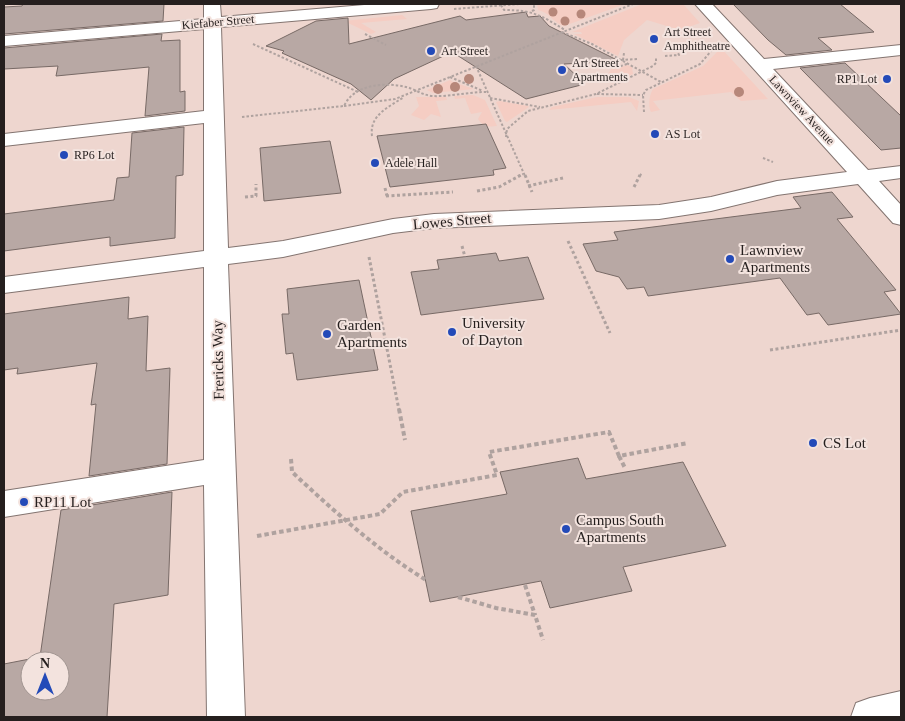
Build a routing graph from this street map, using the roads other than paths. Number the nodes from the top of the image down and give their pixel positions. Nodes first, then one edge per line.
1 (431, 4) edge
2 (703, 4) edge
3 (212, 13) edge
4 (4, 41) edge
5 (901, 50) edge
6 (760, 65) junction
7 (214, 116) junction
8 (4, 140) edge
9 (901, 172) edge
10 (863, 176) junction
11 (901, 218) edge
12 (217, 258) junction
13 (4, 285) edge
14 (219, 470) junction
15 (4, 504) edge
16 (901, 710) edge
17 (226, 717) edge
18 (870, 717) edge

1 - 3 street, Kiefaber Street
2 - 6 street, Lawnview Avenue
3 - 4 street, Kiefaber Street
3 - 7 street, Frericks Way
5 - 6 street
6 - 10 street, Lawnview Avenue
7 - 8 street
7 - 12 street, Frericks Way
9 - 10 street, Lowes Street
10 - 11 street, Lawnview Avenue
10 - 12 street, Lowes Street
12 - 13 street, Lowes Street
12 - 14 street, Frericks Way
14 - 15 street
14 - 17 street, Frericks Way
16 - 18 street

